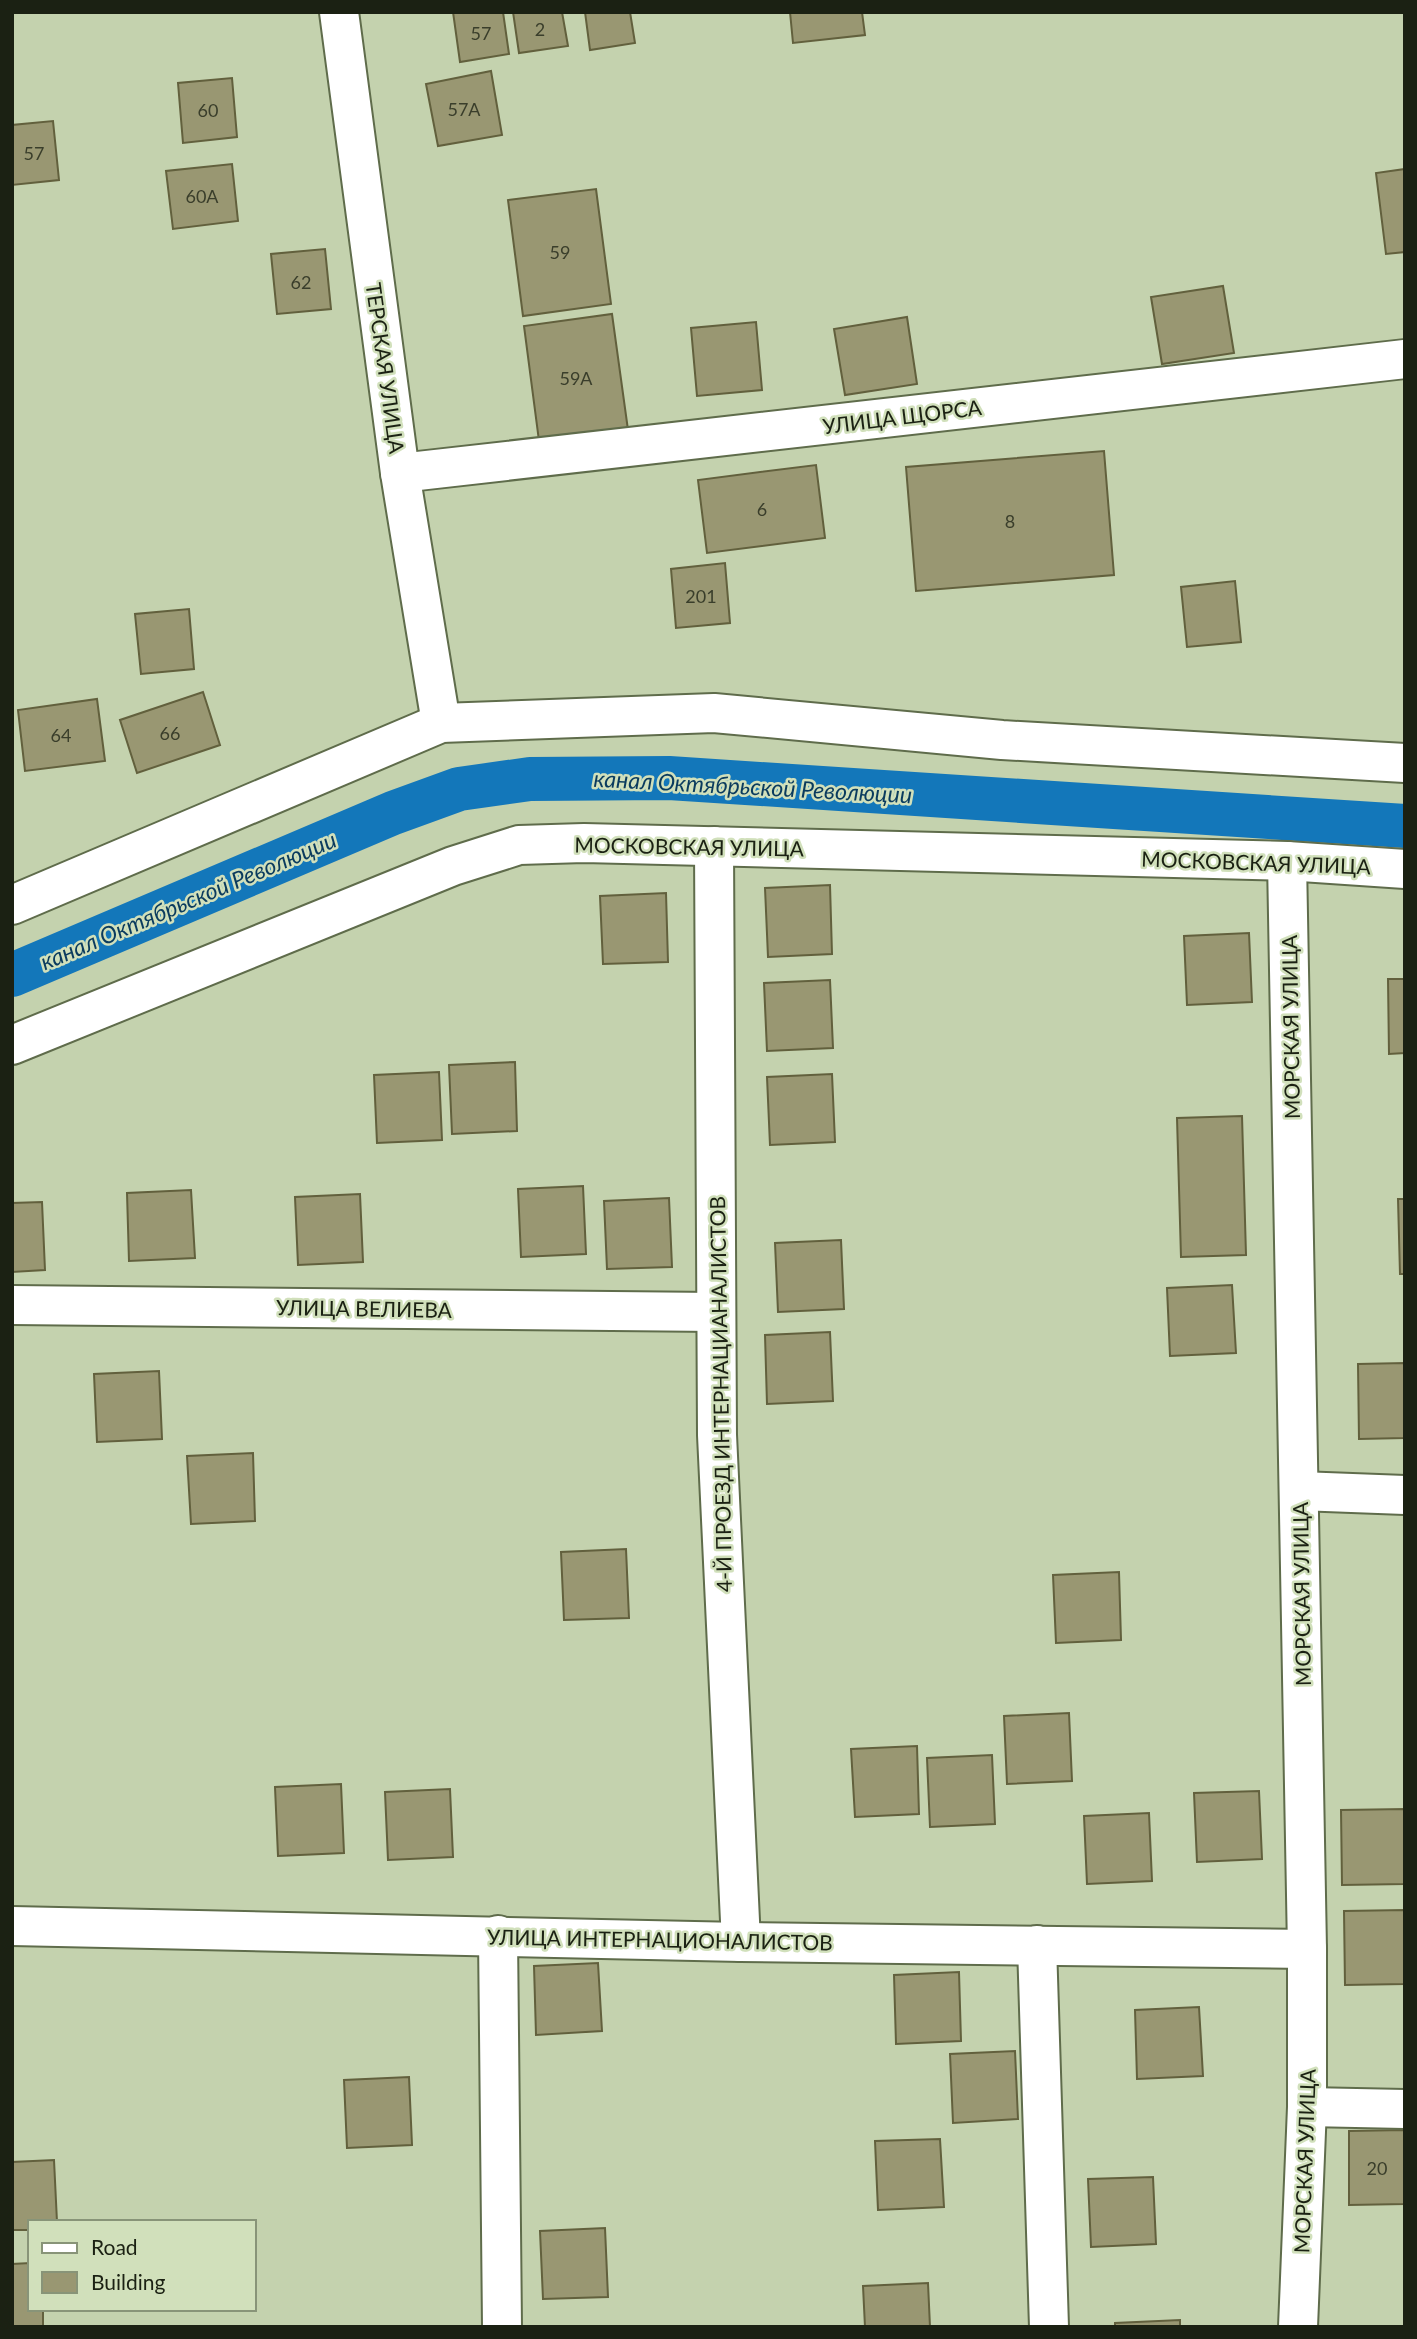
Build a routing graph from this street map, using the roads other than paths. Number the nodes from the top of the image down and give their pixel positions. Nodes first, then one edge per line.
1 (339, 12) edge
2 (1405, 359) edge
3 (400, 473) junction
4 (441, 723) junction
5 (1405, 763) edge
6 (714, 846) junction
7 (1286, 861) junction
8 (1405, 869) edge
9 (12, 905) edge
10 (12, 1045) edge
11 (12, 1305) edge
12 (716, 1312) junction
13 (1299, 1491) junction
14 (1405, 1495) edge
15 (12, 1926) edge
16 (498, 1935) junction
17 (741, 1941) junction
18 (1037, 1945) junction
19 (1307, 1949) junction
20 (1307, 2107) junction
21 (1405, 2109) edge
22 (502, 2327) edge
23 (1049, 2327) edge
24 (1298, 2327) edge

1 - 3 street, ТЕРСКАЯ УЛИЦА
2 - 3 street, УЛИЦА ЩОРСА
3 - 4 street, ТЕРСКАЯ УЛИЦА
4 - 5 street
4 - 9 street
6 - 7 street, МОСКОВСКАЯ УЛИЦА
6 - 10 street, МОСКОВСКАЯ УЛИЦА
6 - 12 street, 4-Й ПРОЕЗД ИНТЕРНАЦИАНАЛИСТОВ
7 - 8 street, МОСКОВСКАЯ УЛИЦА
7 - 13 street, МОРСКАЯ УЛИЦА
11 - 12 street, УЛИЦА ВЕЛИЕВА
12 - 17 street, 4-Й ПРОЕЗД ИНТЕРНАЦИАНАЛИСТОВ
13 - 14 street
13 - 19 street, МОРСКАЯ УЛИЦА
15 - 16 street, УЛИЦА ИНТЕРНАЦИОНАЛИСТОВ
16 - 17 street, УЛИЦА ИНТЕРНАЦИОНАЛИСТОВ
16 - 22 street
17 - 18 street, УЛИЦА ИНТЕРНАЦИОНАЛИСТОВ
18 - 19 street, УЛИЦА ИНТЕРНАЦИОНАЛИСТОВ
18 - 23 street
19 - 20 street, МОРСКАЯ УЛИЦА
20 - 21 street
20 - 24 street, МОРСКАЯ УЛИЦА

